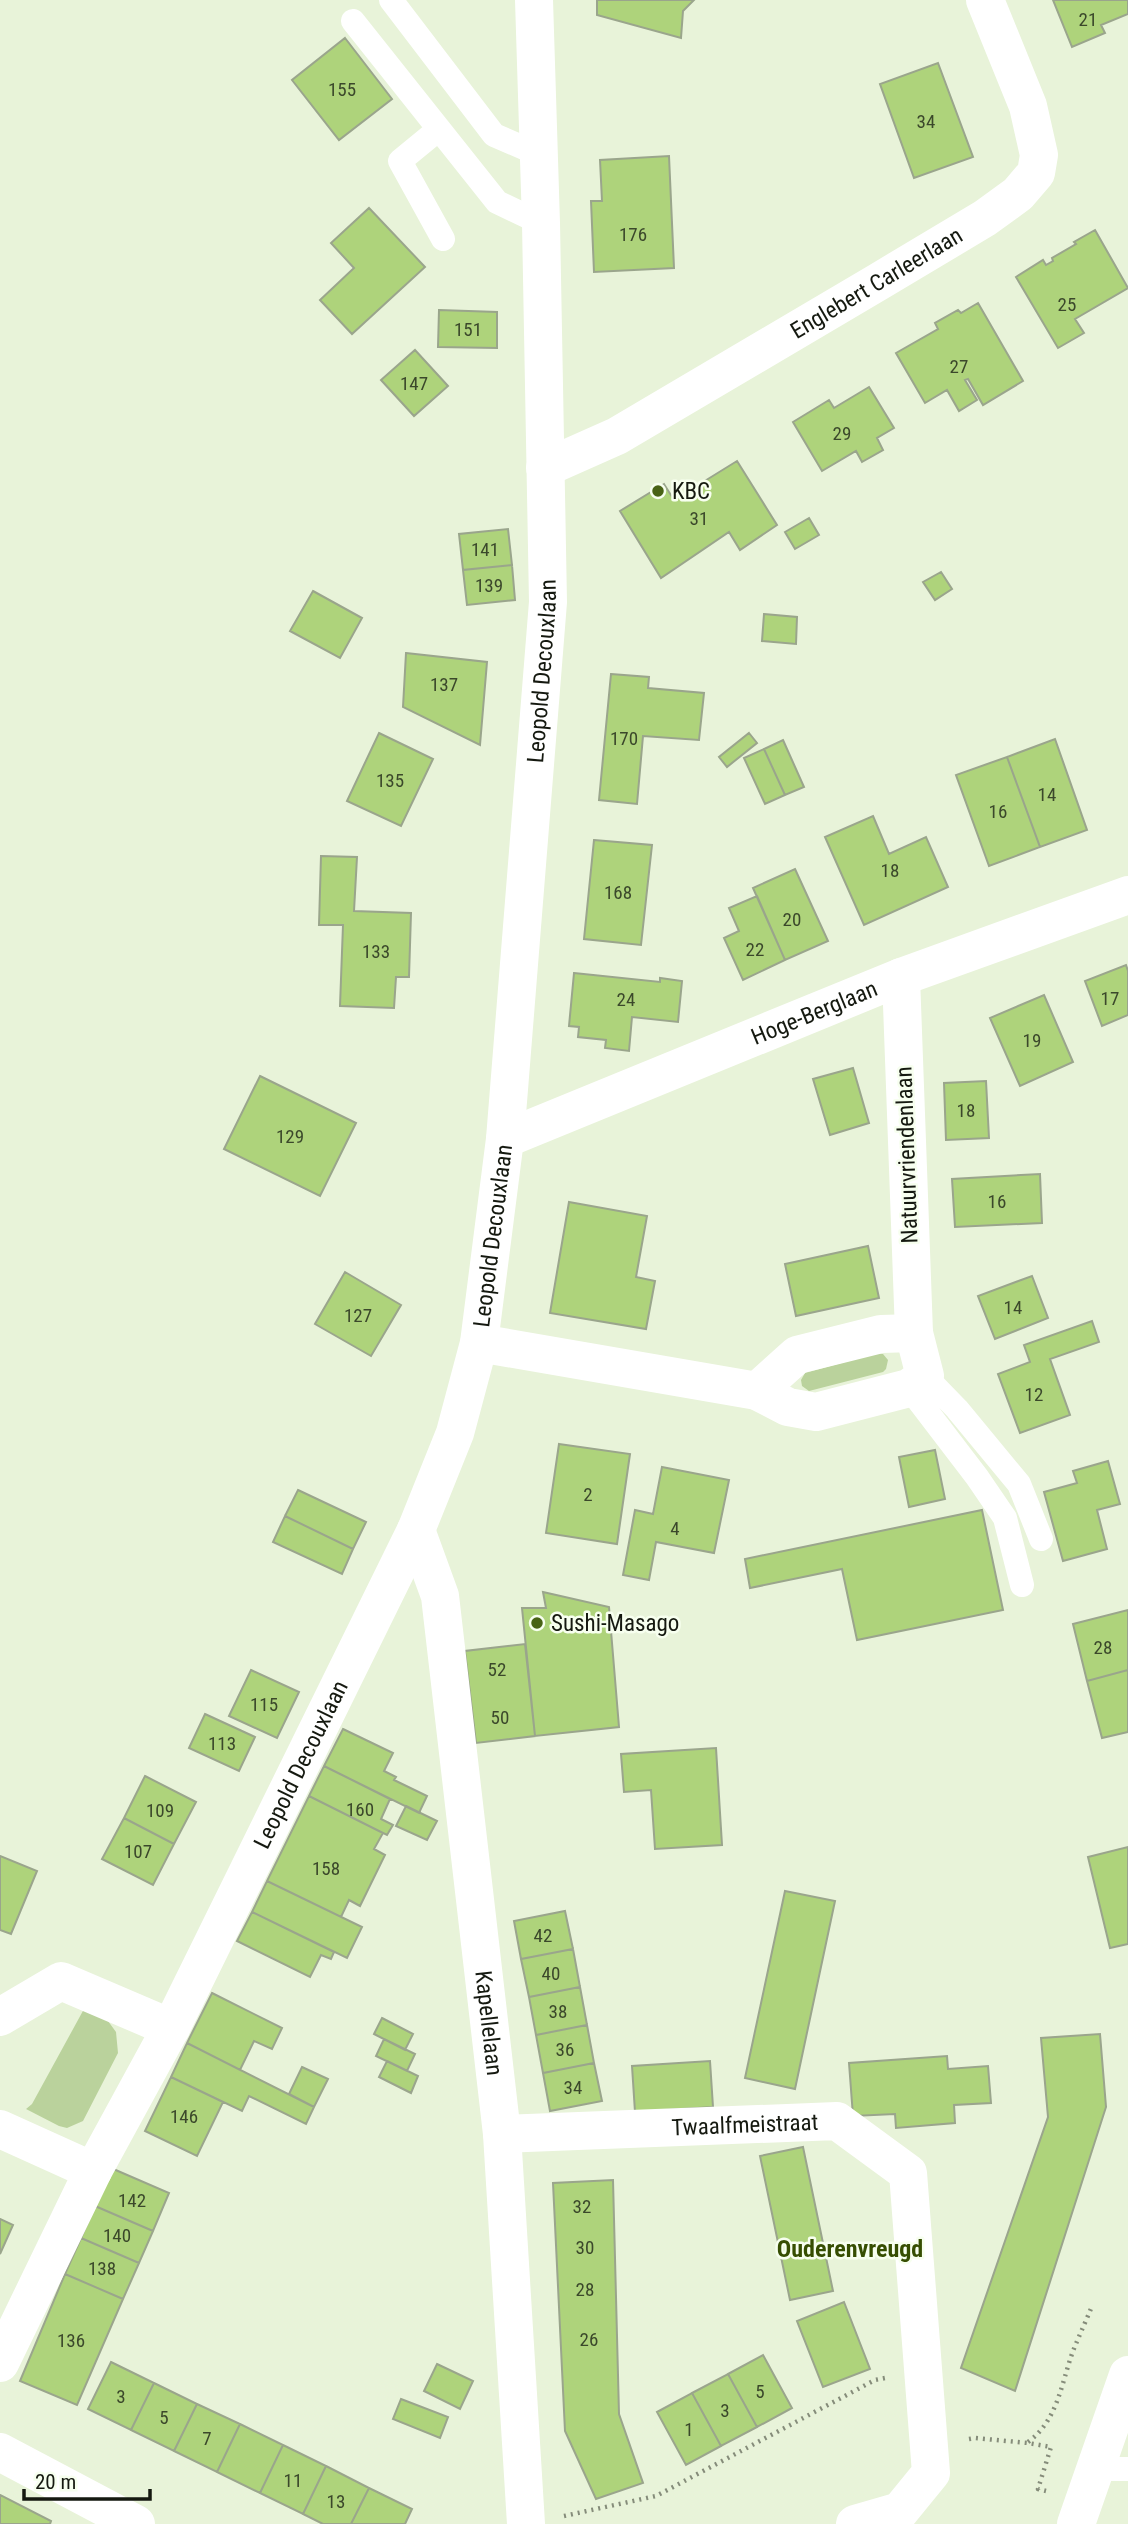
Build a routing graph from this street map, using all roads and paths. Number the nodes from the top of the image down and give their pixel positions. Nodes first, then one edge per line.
1 (391, 0) edge
2 (534, 0) edge
3 (985, 0) edge
4 (353, 21) dead end
5 (439, 129) junction
6 (538, 154) junction
7 (541, 223) junction
8 (443, 239) dead end
9 (545, 468) junction
10 (1128, 895) edge
11 (901, 977) junction
12 (505, 1139) junction
13 (914, 1333) junction
14 (479, 1343) junction
15 (917, 1382) junction
16 (757, 1391) junction
17 (416, 1530) junction
18 (1041, 1539) dead end
19 (1022, 1585) dead end
20 (0, 2017) edge
21 (171, 2028) junction
22 (0, 2129) edge
23 (502, 2134) junction
24 (93, 2171) junction
25 (1092, 2306) dead end
26 (0, 2363) edge
27 (923, 2370) junction
28 (1128, 2375) edge
29 (929, 2450) junction
30 (0, 2452) edge
31 (1111, 2469) edge
32 (540, 2521) edge
33 (136, 2524) edge
34 (855, 2524) edge
35 (1076, 2524) edge

1 - 6 lane
2 - 6 street, Leopold Decouxlaan
3 - 9 street, Englebert Carleerlaan
4 - 5 lane
5 - 7 lane
5 - 8 lane
6 - 7 street, Leopold Decouxlaan
7 - 9 street, Leopold Decouxlaan
9 - 12 street, Leopold Decouxlaan
10 - 11 street, Hoge-Berglaan
11 - 12 street, Hoge-Berglaan
11 - 13 street, Natuurvriendenlaan
12 - 14 street, Leopold Decouxlaan
13 - 15 street, Natuurvriendenlaan
13 - 16 street
14 - 16 street
14 - 17 street, Leopold Decouxlaan
15 - 16 street
15 - 18 lane
15 - 19 lane
17 - 21 street, Leopold Decouxlaan
17 - 23 street, Kapellelaan
20 - 21 street
21 - 24 street, Leopold Decouxlaan
22 - 24 street
23 - 27 street, Twaalfmeistraat
23 - 32 street, Kapellelaan
24 - 26 street, Leopold Decouxlaan
25 - 29 path
27 - 29 street, Twaalfmeistraat
27 - 32 path
28 - 31 street
29 - 34 street, Twaalfmeistraat
30 - 33 street
31 - 35 street

